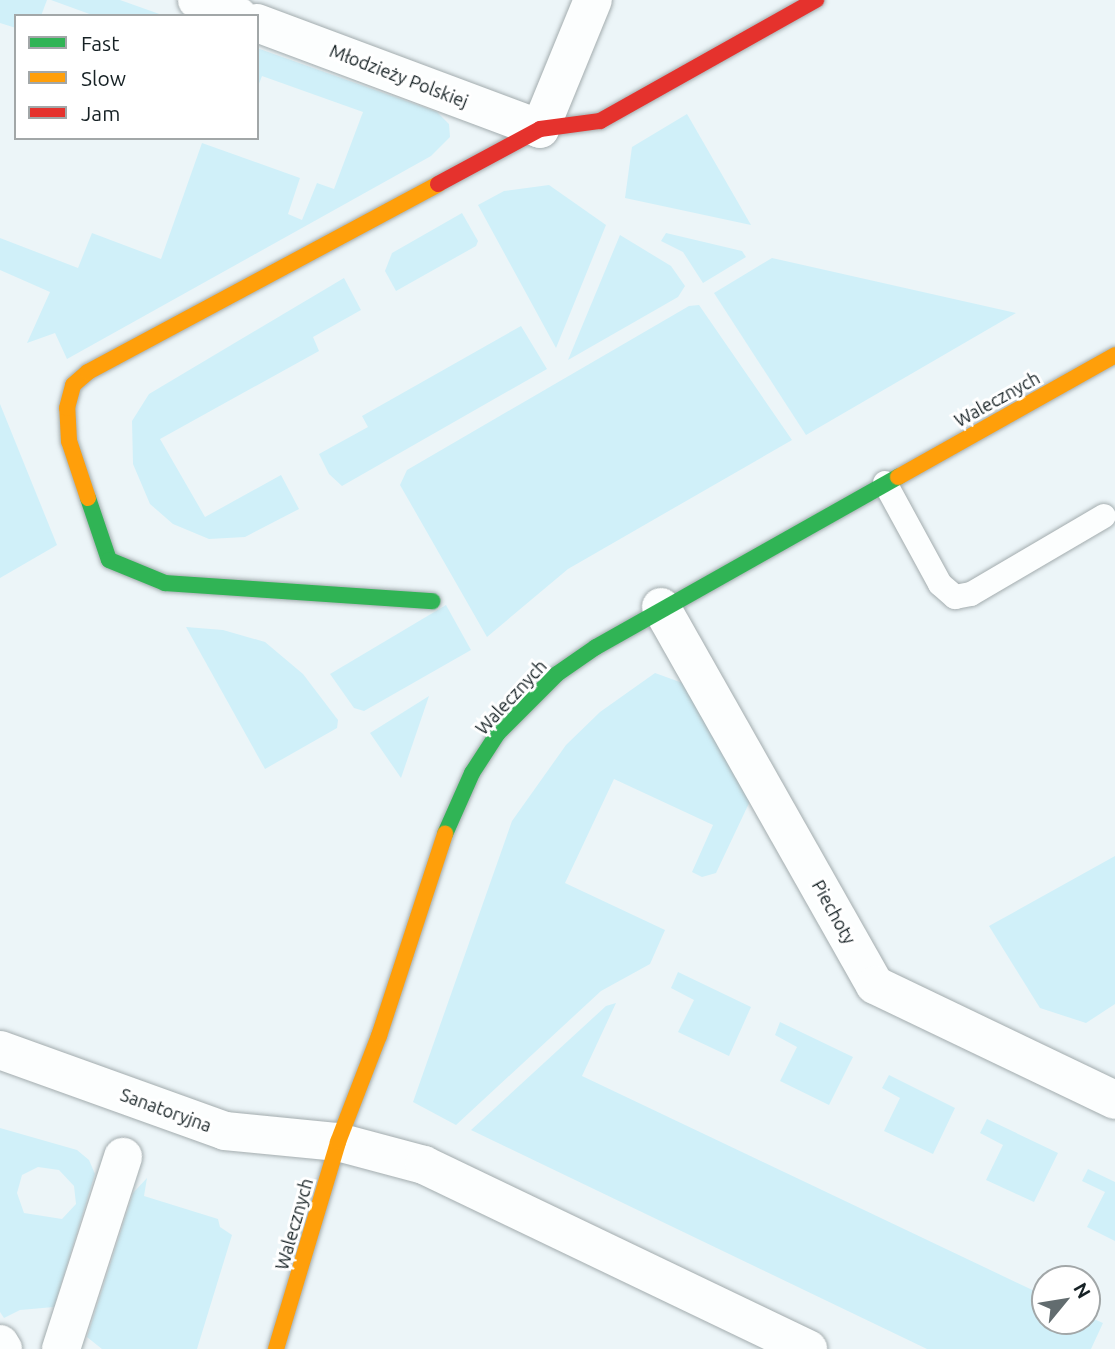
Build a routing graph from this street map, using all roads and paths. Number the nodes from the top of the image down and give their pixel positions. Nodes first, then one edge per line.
1 (197, 0) edge
2 (593, 0) edge
3 (816, 0) edge
4 (234, 14) edge
5 (259, 24) edge
6 (540, 129) junction
7 (1115, 355) edge
8 (885, 483) junction
9 (1104, 516) dead end
10 (432, 601) dead end
11 (661, 607) junction
12 (0, 1051) edge
13 (1115, 1100) edge
14 (338, 1142) junction
15 (123, 1157) dead end
16 (0, 1344) edge
17 (4, 1349) edge
18 (61, 1349) edge
19 (276, 1349) edge
20 (808, 1349) edge

1 - 4 street
2 - 6 street
3 - 6 street
5 - 6 street, Młodzieży Polskiej
6 - 10 street
7 - 8 street, Walecznych
8 - 9 lane
8 - 11 street, Walecznych
11 - 13 street, Piechoty
11 - 14 street, Walecznych
12 - 14 street, Sanatoryjna
14 - 19 street, Walecznych
14 - 20 street
15 - 18 street
16 - 17 street

